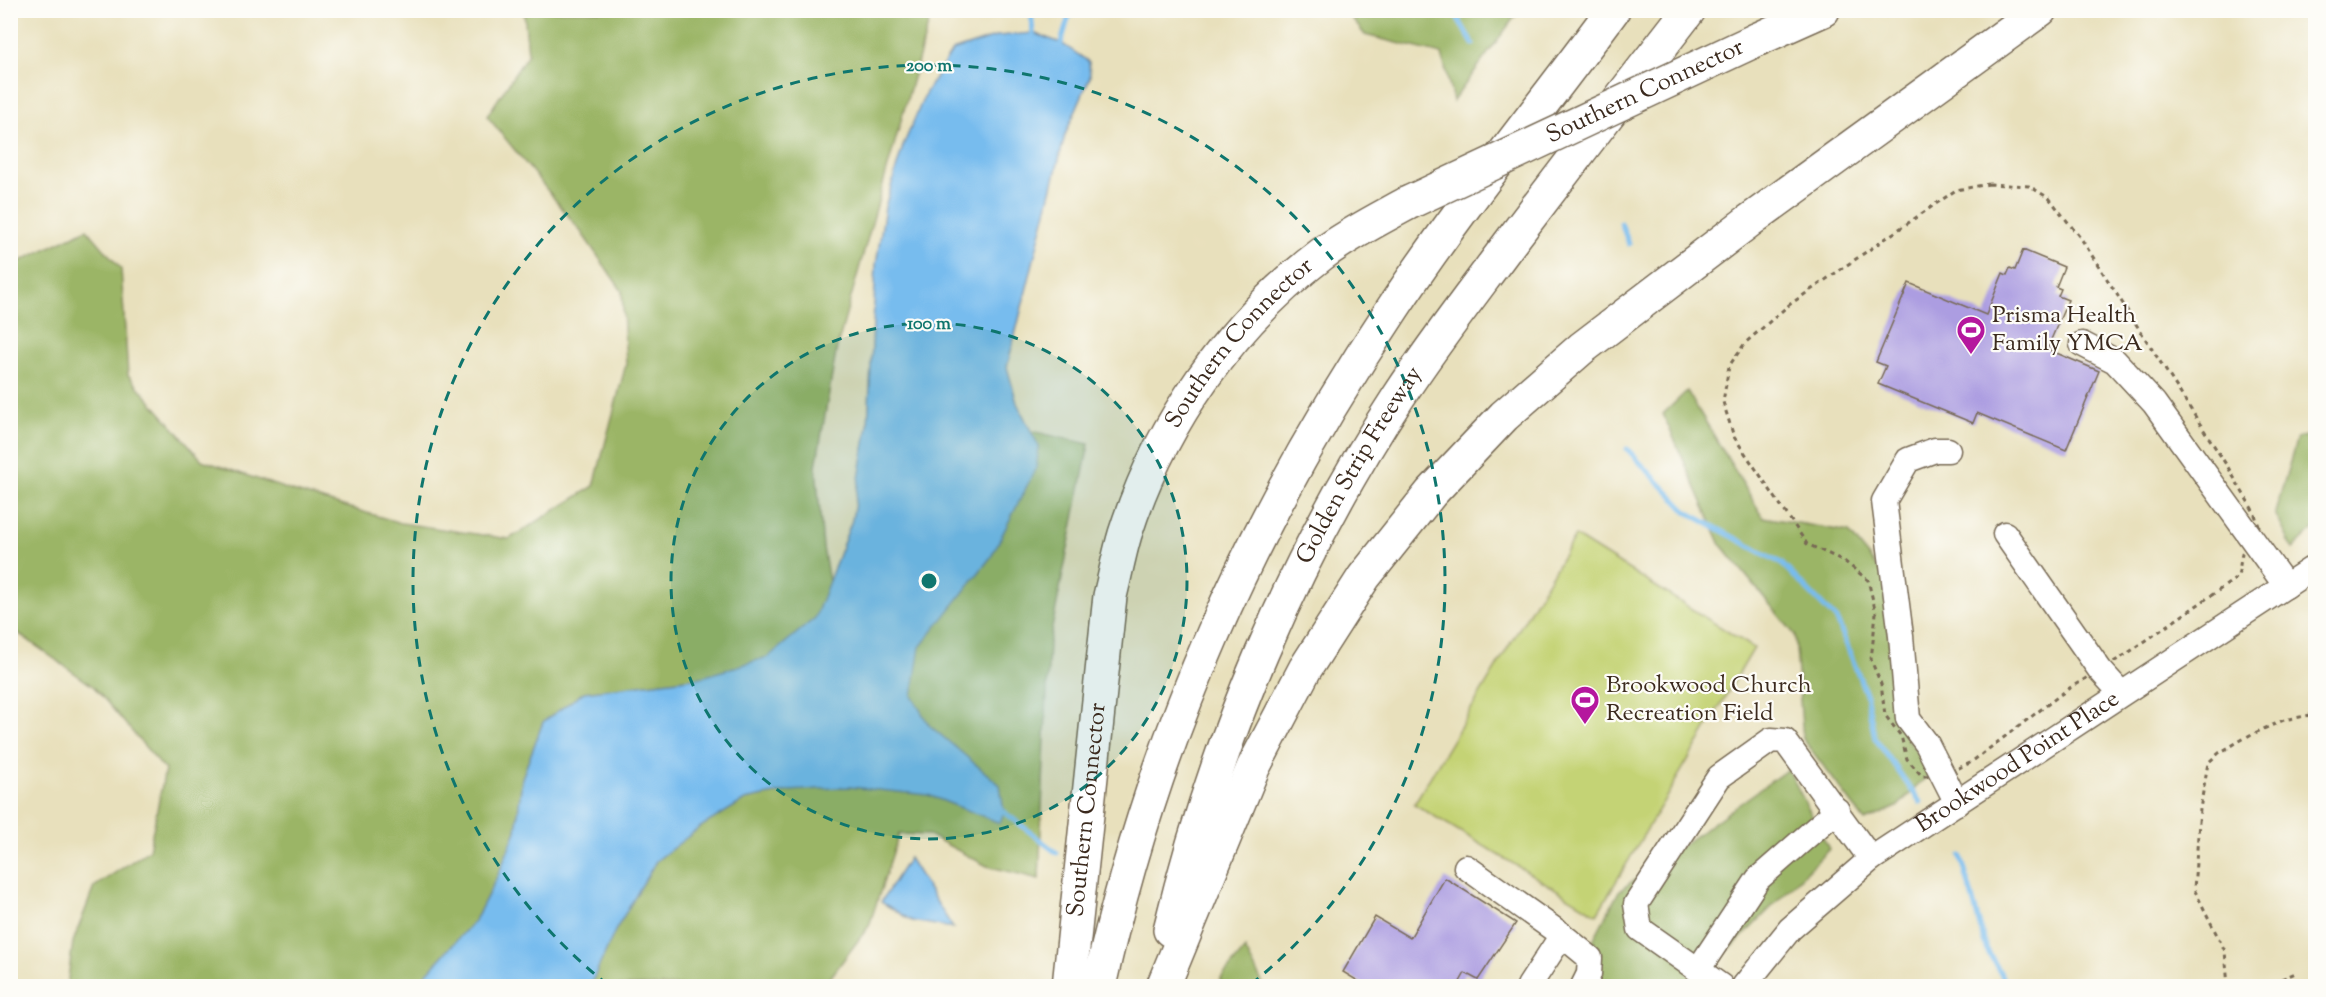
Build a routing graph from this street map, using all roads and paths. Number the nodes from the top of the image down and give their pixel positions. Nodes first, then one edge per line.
1 (1613, 10) edge
2 (1689, 10) edge
3 (1823, 10) edge
4 (2040, 10) edge
5 (2082, 344) dead end
6 (1948, 450) dead end
7 (2005, 534) dead end
8 (2252, 542) junction
9 (2316, 566) edge
10 (2286, 586) junction
11 (2100, 670) junction
12 (2121, 693) junction
13 (2316, 714) edge
14 (1944, 775) junction
15 (1957, 803) junction
16 (1837, 810) junction
17 (1871, 859) junction
18 (1466, 867) dead end
19 (1562, 935) junction
20 (1698, 970) junction
21 (2298, 972) dead end
22 (1164, 985) edge
23 (1069, 987) edge
24 (1099, 987) edge
25 (1529, 987) edge
26 (1583, 987) edge
27 (1721, 987) edge
28 (1744, 987) edge
29 (2228, 987) edge
30 (2265, 987) edge

1 - 24 highway
2 - 22 highway, Golden Strip Freeway
3 - 23 highway, Southern Connector, bridge
4 - 22 highway
5 - 8 street
6 - 14 street
7 - 11 street
8 - 10 street
8 - 11 path
8 - 14 path
9 - 10 street, Brookwood Point Place
10 - 12 street, Brookwood Point Place
11 - 12 street
11 - 14 path
12 - 15 street, Brookwood Point Place
13 - 29 path
14 - 15 street
15 - 17 street, Brookwood Point Place
16 - 17 street
16 - 20 street
16 - 20 street
17 - 28 street, Brookwood Point Place
18 - 19 street
19 - 25 street
19 - 26 street
20 - 27 street
21 - 30 path

